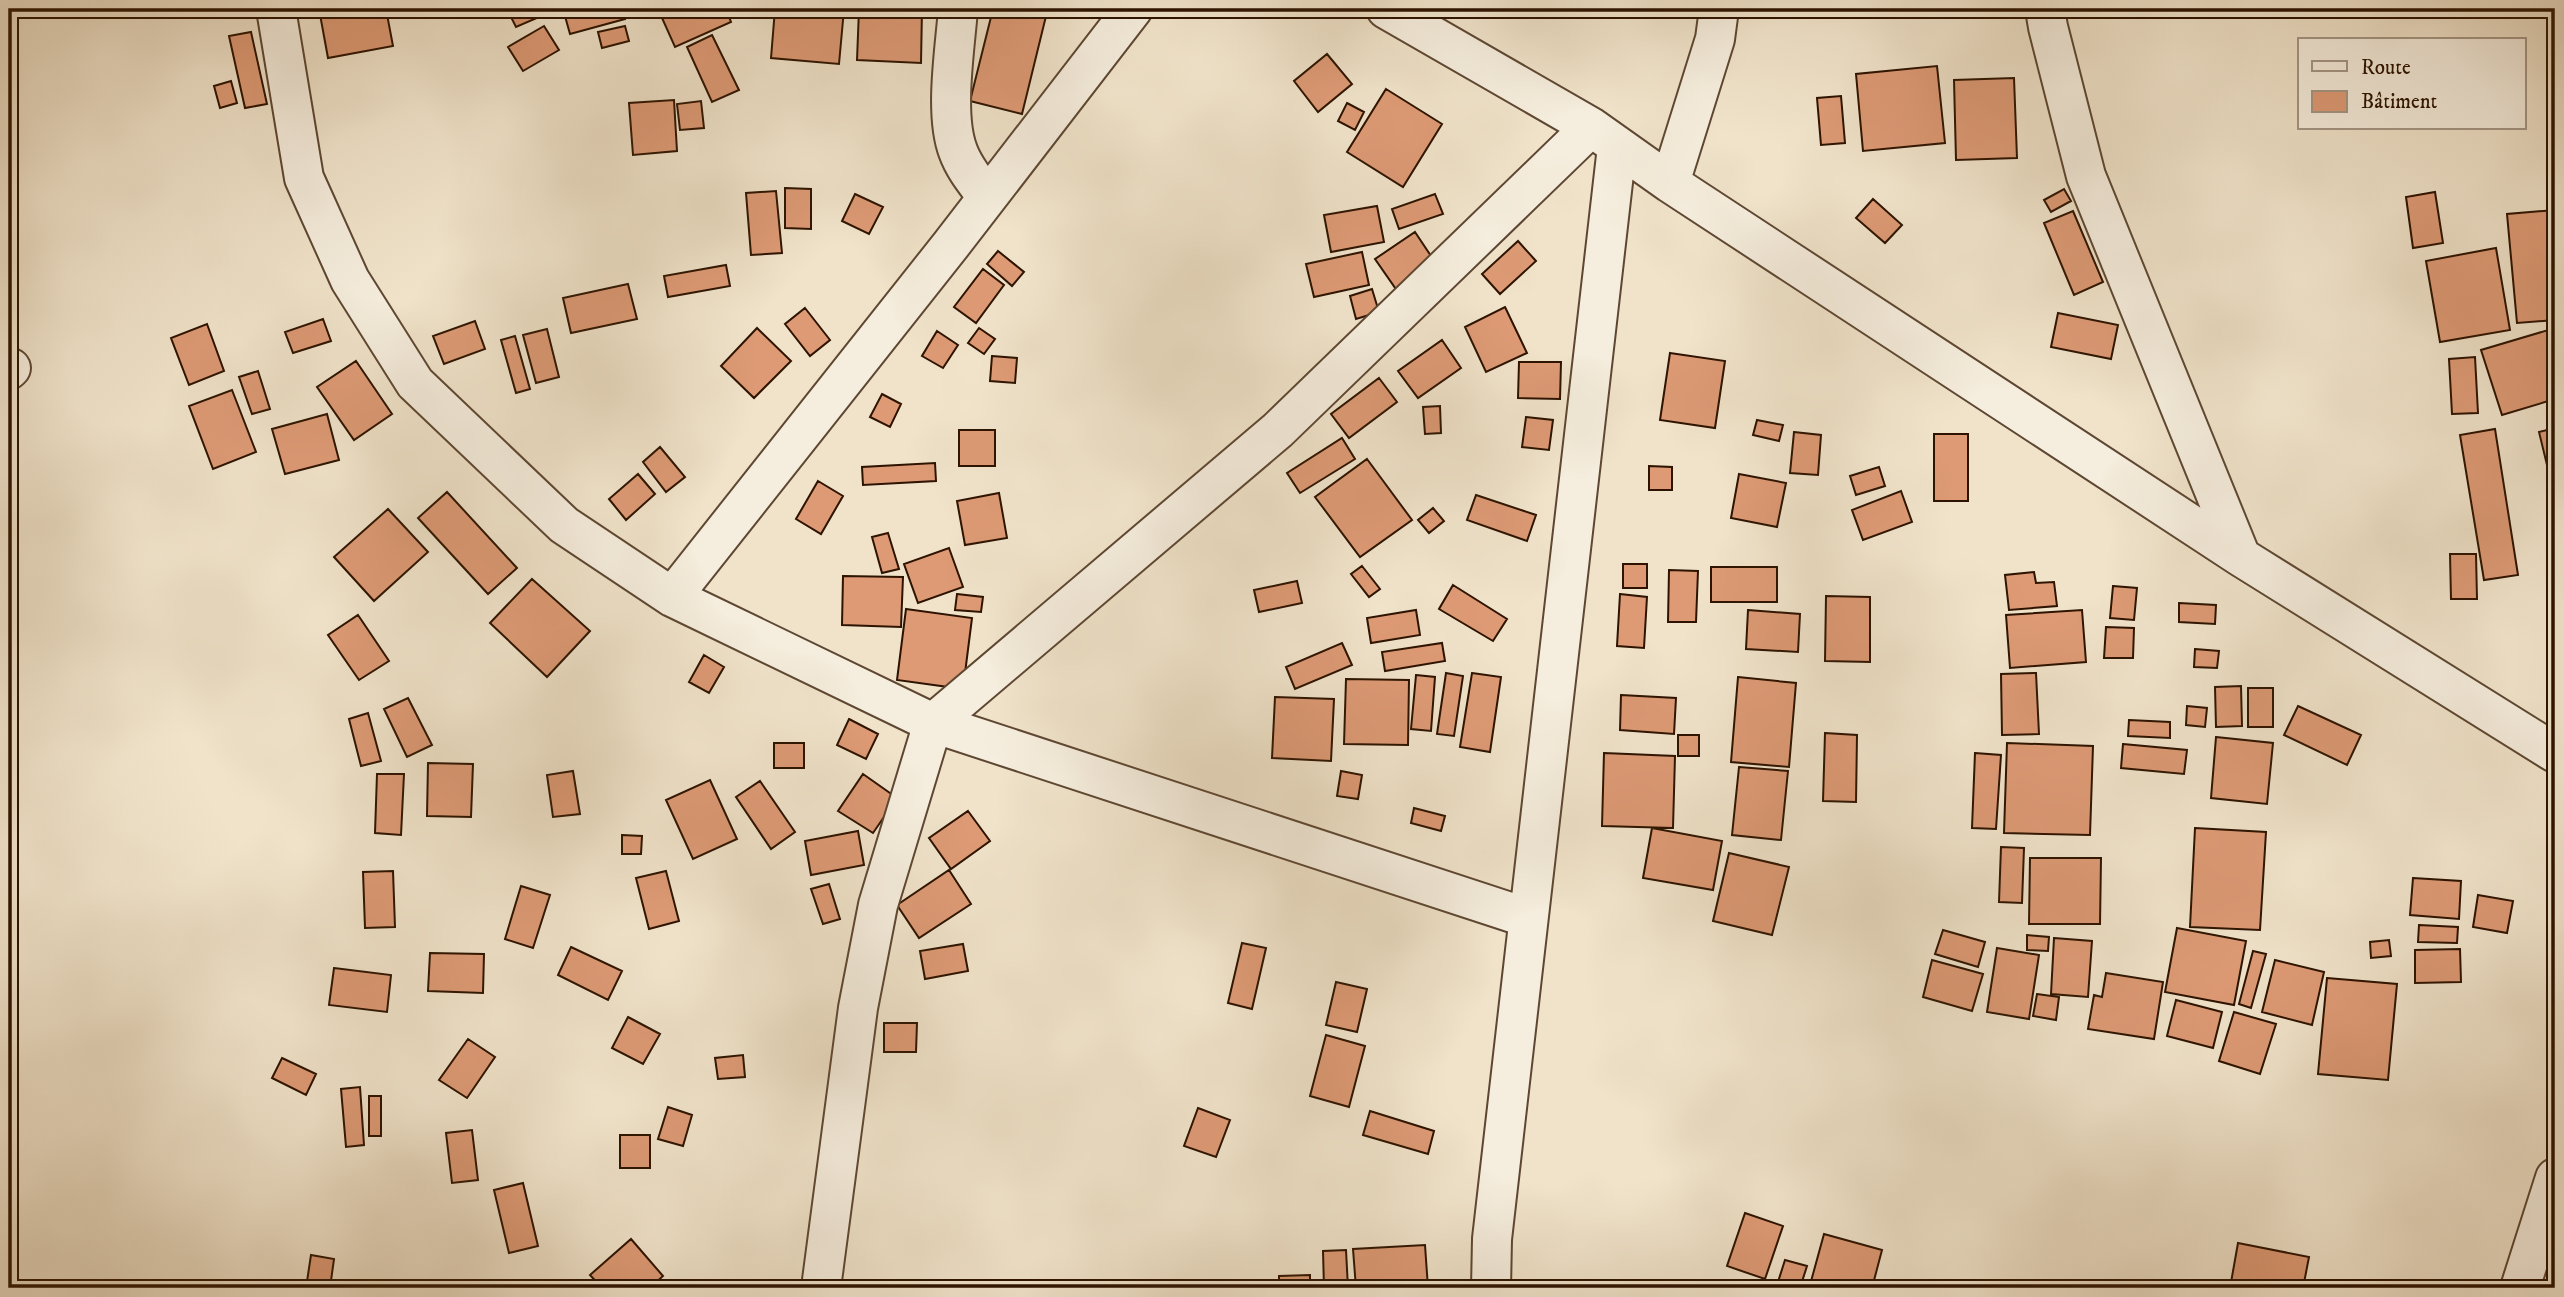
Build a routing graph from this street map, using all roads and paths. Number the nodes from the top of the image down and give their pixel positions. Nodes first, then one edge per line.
1 (276, 9) edge
2 (958, 9) edge
3 (1133, 9) edge
4 (1386, 9) edge
5 (1719, 9) edge
6 (2045, 9) edge
7 (1604, 137) junction
8 (1670, 183) junction
9 (987, 197) junction
10 (2241, 557) junction
11 (672, 597) junction
12 (933, 723) junction
13 (2555, 753) edge
14 (1528, 918) junction
15 (2555, 1178) edge
16 (821, 1288) edge
17 (1491, 1288) edge
18 (2520, 1288) edge

1 - 11 street
2 - 9 street
3 - 9 street
4 - 7 street
5 - 8 street
6 - 10 street
7 - 8 street
7 - 12 street
7 - 14 street
8 - 10 street
9 - 11 street
10 - 13 street
11 - 12 street
12 - 14 street
12 - 16 street
14 - 17 street
15 - 18 street

